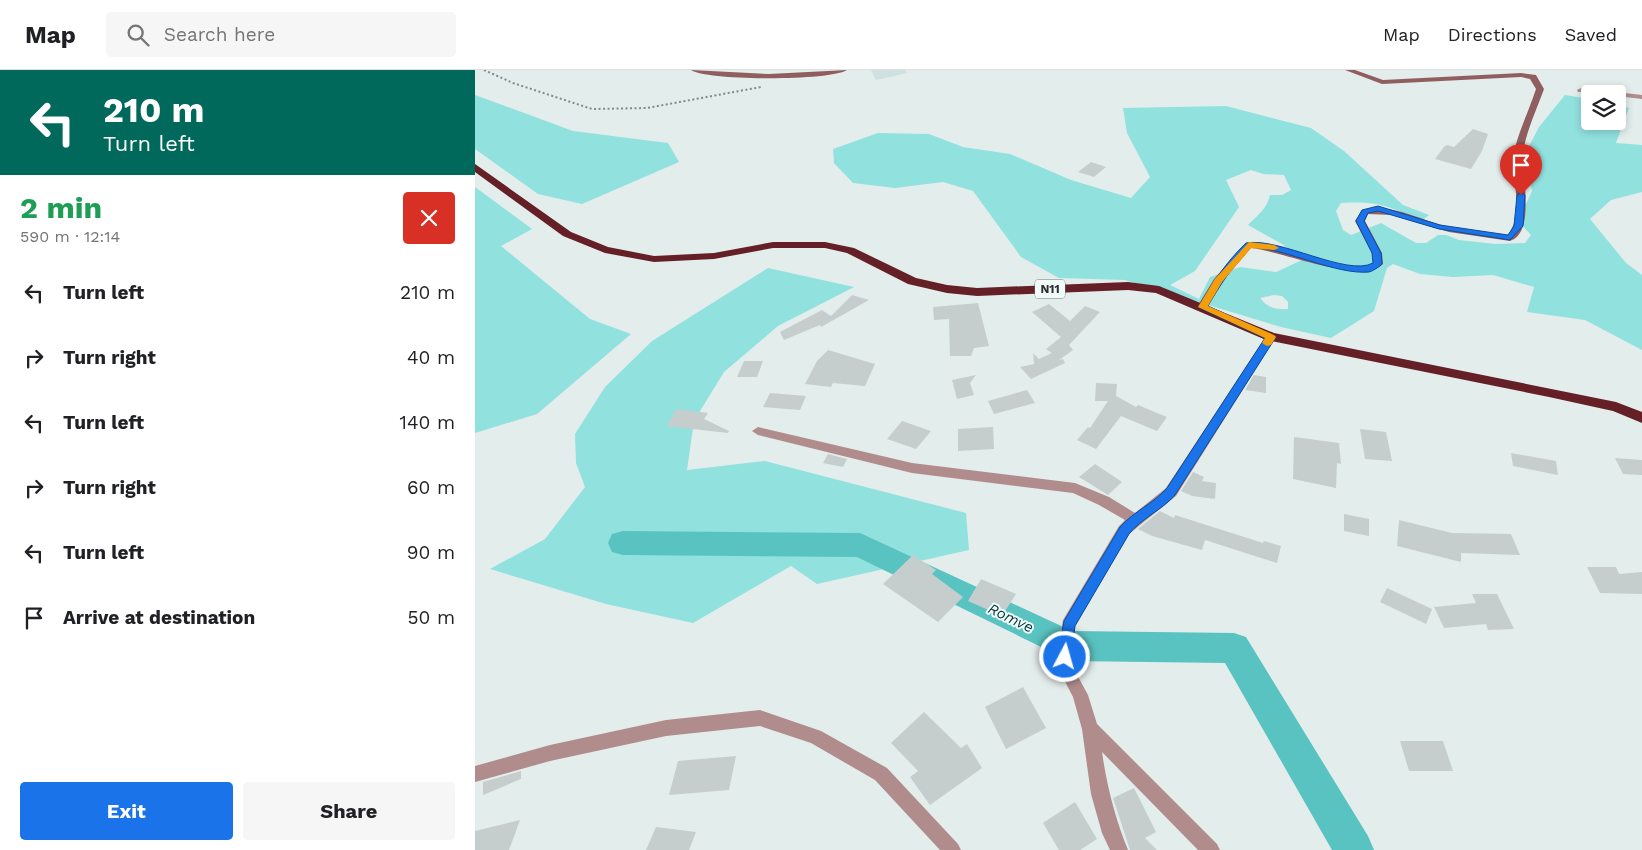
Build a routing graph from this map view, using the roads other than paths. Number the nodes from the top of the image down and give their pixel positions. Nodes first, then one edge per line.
1 (694, 70) edge
2 (844, 70) edge
3 (1348, 70) edge
4 (1626, 95) edge
5 (1642, 97) edge
6 (475, 167) edge
7 (1202, 307) junction
8 (1271, 337) junction
9 (1642, 418) edge
10 (758, 431) dead end
11 (1134, 519) junction
12 (1090, 729) junction
13 (475, 774) edge
14 (952, 850) edge
15 (1119, 850) edge
16 (1211, 850) edge

1 - 2 street
3 - 7 street
4 - 5 street
6 - 7 highway, N11
7 - 8 highway, N11
8 - 9 highway, N11
8 - 11 street
10 - 11 street
11 - 12 street
12 - 15 street
12 - 16 street
13 - 14 street

